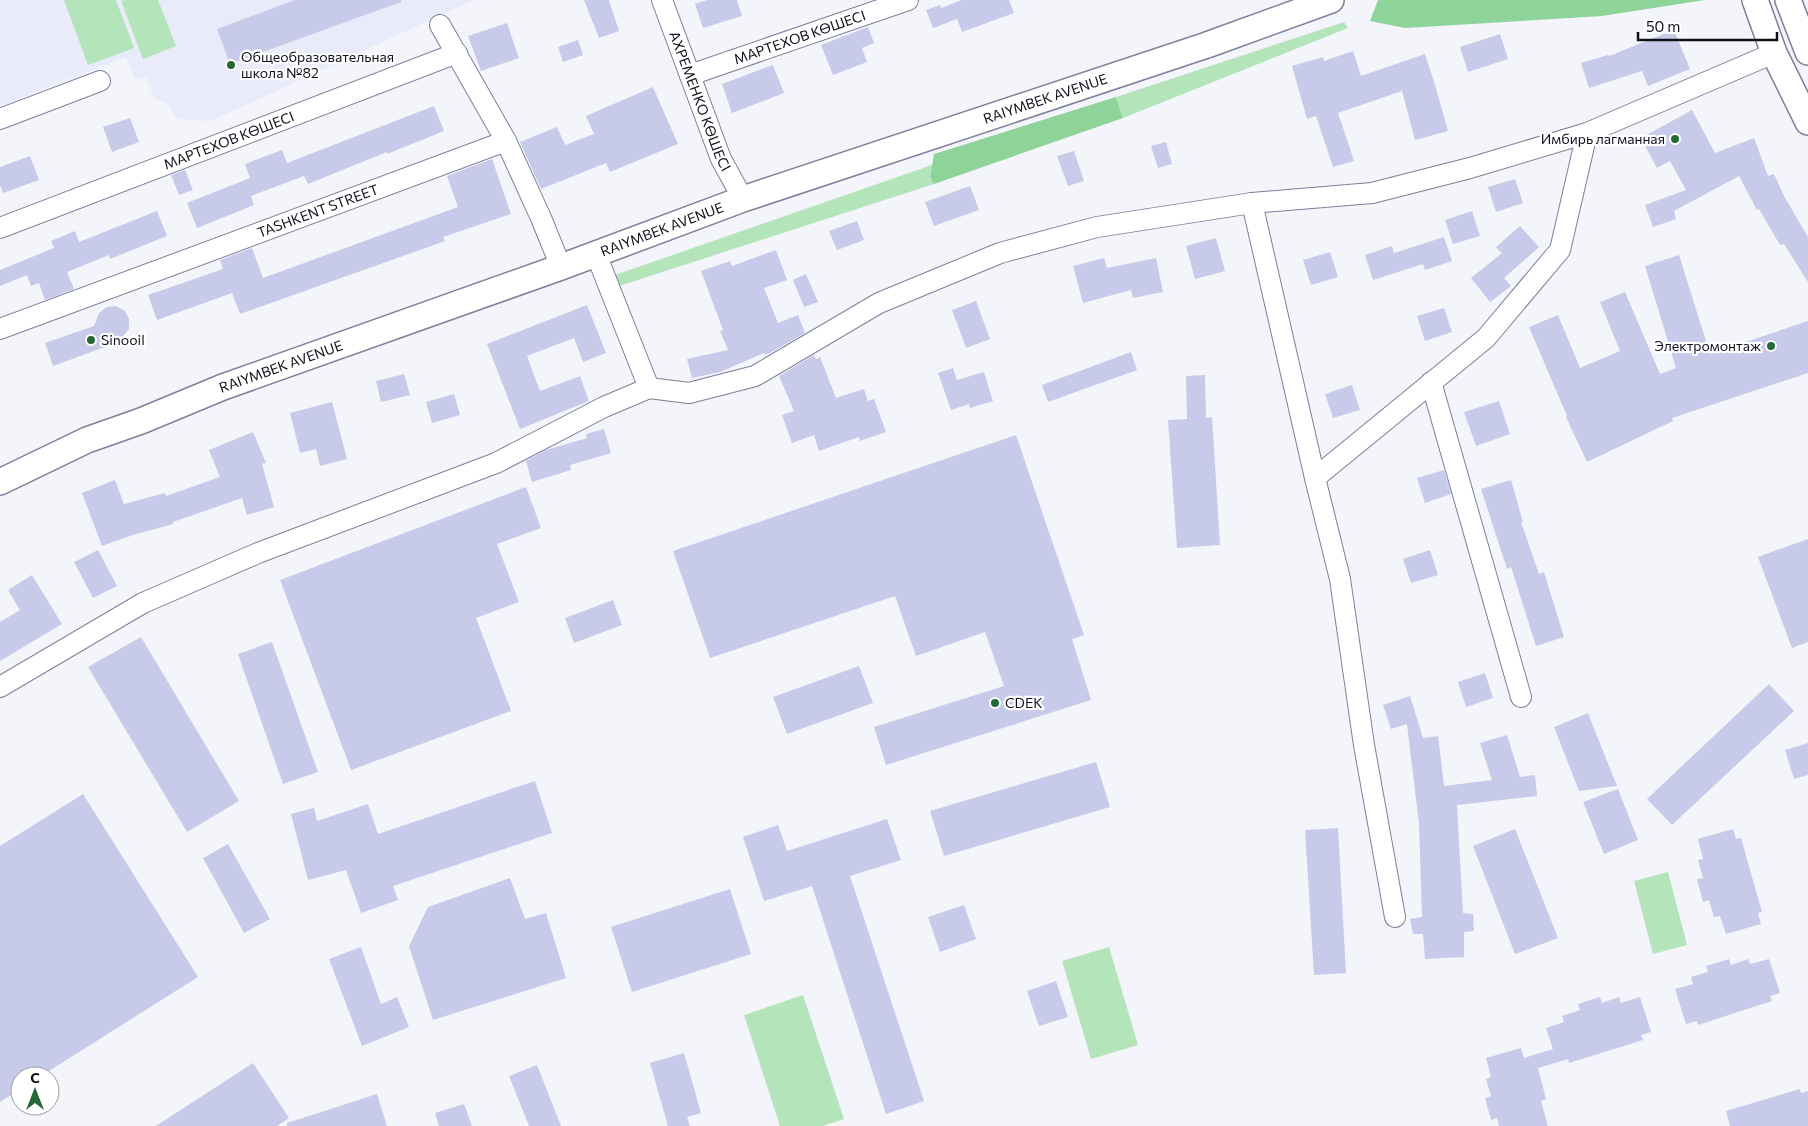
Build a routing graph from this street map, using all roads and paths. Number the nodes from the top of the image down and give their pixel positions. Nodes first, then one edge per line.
1 (662, 0) edge
2 (908, 0) edge
3 (1332, 0) edge
4 (1754, 0) edge
5 (1788, 0) edge
6 (440, 25) dead end
7 (1808, 52) edge
8 (457, 53) junction
9 (1774, 53) junction
10 (690, 75) junction
11 (100, 81) dead end
12 (0, 119) edge
13 (1808, 122) edge
14 (1587, 133) junction
15 (506, 141) junction
16 (743, 199) junction
17 (1252, 203) junction
18 (0, 228) edge
19 (596, 254) junction
20 (561, 267) junction
21 (0, 329) edge
22 (1431, 382) junction
23 (649, 388) junction
24 (1315, 478) junction
25 (0, 482) edge
26 (0, 687) edge
27 (1521, 697) dead end
28 (1396, 917) dead end

1 - 10 street, АХРЕМЕНКО КӨШЕСІ
2 - 10 street, МАРТЕХОВ КӨШЕСІ
3 - 16 main road, RAIYMBEK AVENUE
4 - 9 main road
5 - 7 main road
6 - 8 street
8 - 15 street
8 - 18 street, МАРТЕХОВ КӨШЕСІ
9 - 13 main road
9 - 14 street
10 - 16 street, АХРЕМЕНКО КӨШЕСІ
11 - 12 street
14 - 17 street
14 - 22 street
15 - 20 street
15 - 21 street, TASHKENT STREET
16 - 19 main road, RAIYMBEK AVENUE
17 - 23 street
17 - 24 street
19 - 20 main road, RAIYMBEK AVENUE
19 - 23 street
20 - 25 main road, RAIYMBEK AVENUE
22 - 24 street
22 - 27 street
23 - 26 street
24 - 28 street

